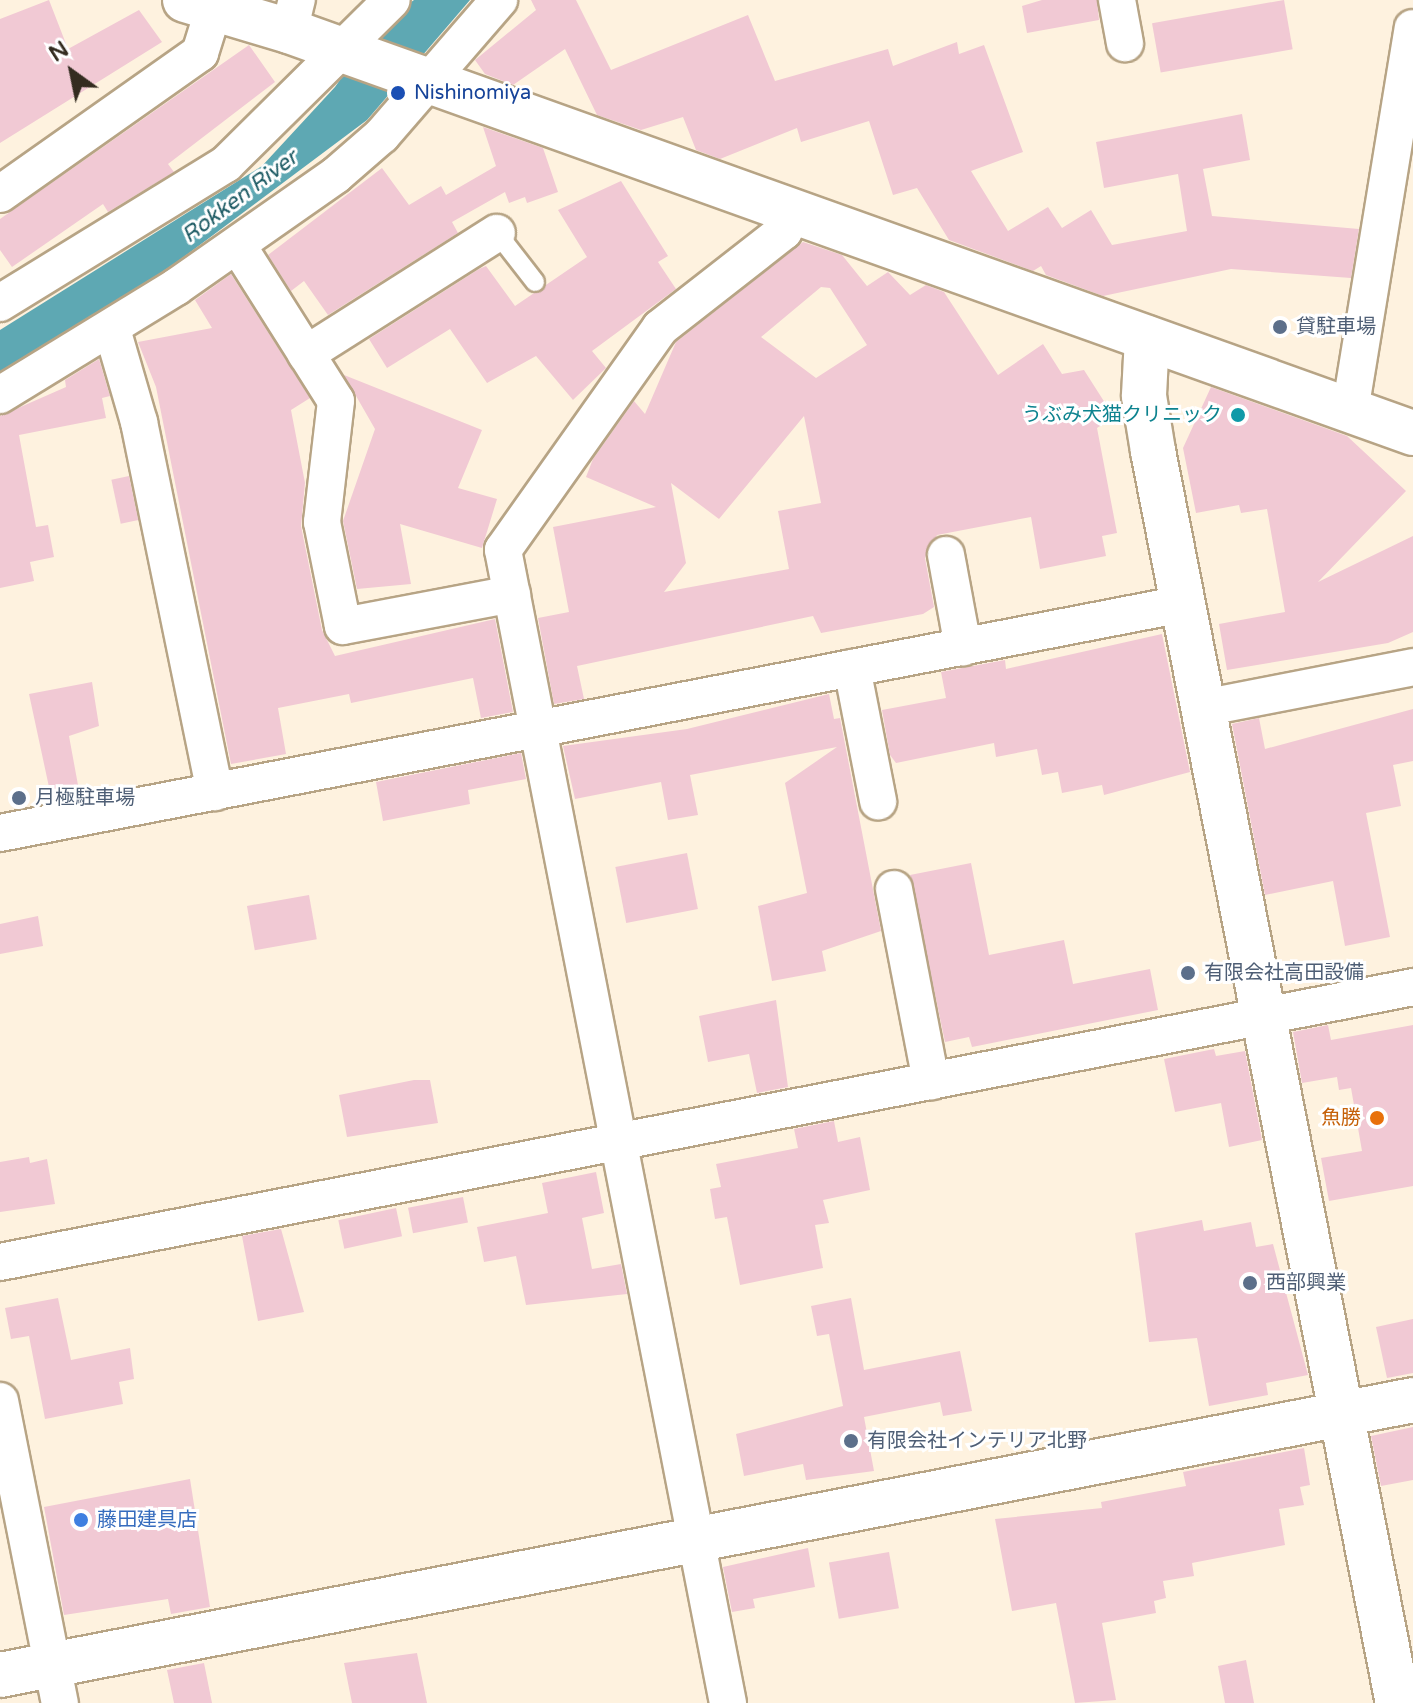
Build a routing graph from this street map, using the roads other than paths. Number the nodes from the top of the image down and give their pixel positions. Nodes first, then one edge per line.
1 (392, 0) edge
2 (499, 0) edge
3 (1117, 0) edge
4 (199, 4) edge
5 (293, 15) edge
6 (1413, 28) edge
7 (1125, 43) dead end
8 (342, 51) junction
9 (421, 80) junction
10 (0, 194) edge
11 (791, 212) junction
12 (497, 233) joint
13 (238, 246) junction
14 (535, 282) dead end
15 (1, 301) edge
16 (112, 329) junction
17 (1147, 338) junction
18 (306, 354) junction
19 (0, 395) edge
20 (1350, 411) junction
21 (1413, 433) edge
22 (1413, 445) edge
23 (1413, 459) edge
24 (946, 555) dead end
25 (512, 594) junction
26 (1183, 604) junction
27 (963, 647) junction
28 (1413, 667) edge
29 (852, 668) junction
30 (1203, 708) junction
31 (538, 729) junction
32 (215, 792) junction
33 (878, 801) dead end
34 (0, 833) edge
35 (894, 889) dead end
36 (1413, 987) edge
37 (1264, 1017) junction
38 (931, 1081) junction
39 (618, 1142) junction
40 (0, 1262) edge
41 (1413, 1400) edge
42 (0, 1401) edge
43 (1341, 1413) junction
44 (696, 1539) junction
45 (0, 1675) edge
46 (56, 1684) edge
47 (728, 1703) edge
48 (1398, 1703) edge

1 - 8 street
2 - 9 street
3 - 7 street
4 - 5 street
4 - 10 street
5 - 8 street
6 - 20 street
8 - 9 street
8 - 15 street
9 - 11 street
9 - 13 street
11 - 17 street
11 - 25 street
12 - 14 lane
12 - 18 street
13 - 16 street
13 - 18 street
16 - 19 street
16 - 32 street
17 - 20 street
17 - 26 street
18 - 25 street
20 - 21 street
22 - 23 street
24 - 27 street
25 - 31 street
26 - 27 street
26 - 30 street
27 - 29 street
28 - 30 street
29 - 31 street
29 - 33 street
30 - 37 street
31 - 32 street
31 - 39 street
32 - 34 street
35 - 38 street
36 - 37 street
37 - 38 street
37 - 43 street
38 - 39 street
39 - 40 street
39 - 44 street
41 - 43 street
42 - 46 street
43 - 44 street
43 - 48 street
44 - 46 street
44 - 47 street
45 - 46 street

